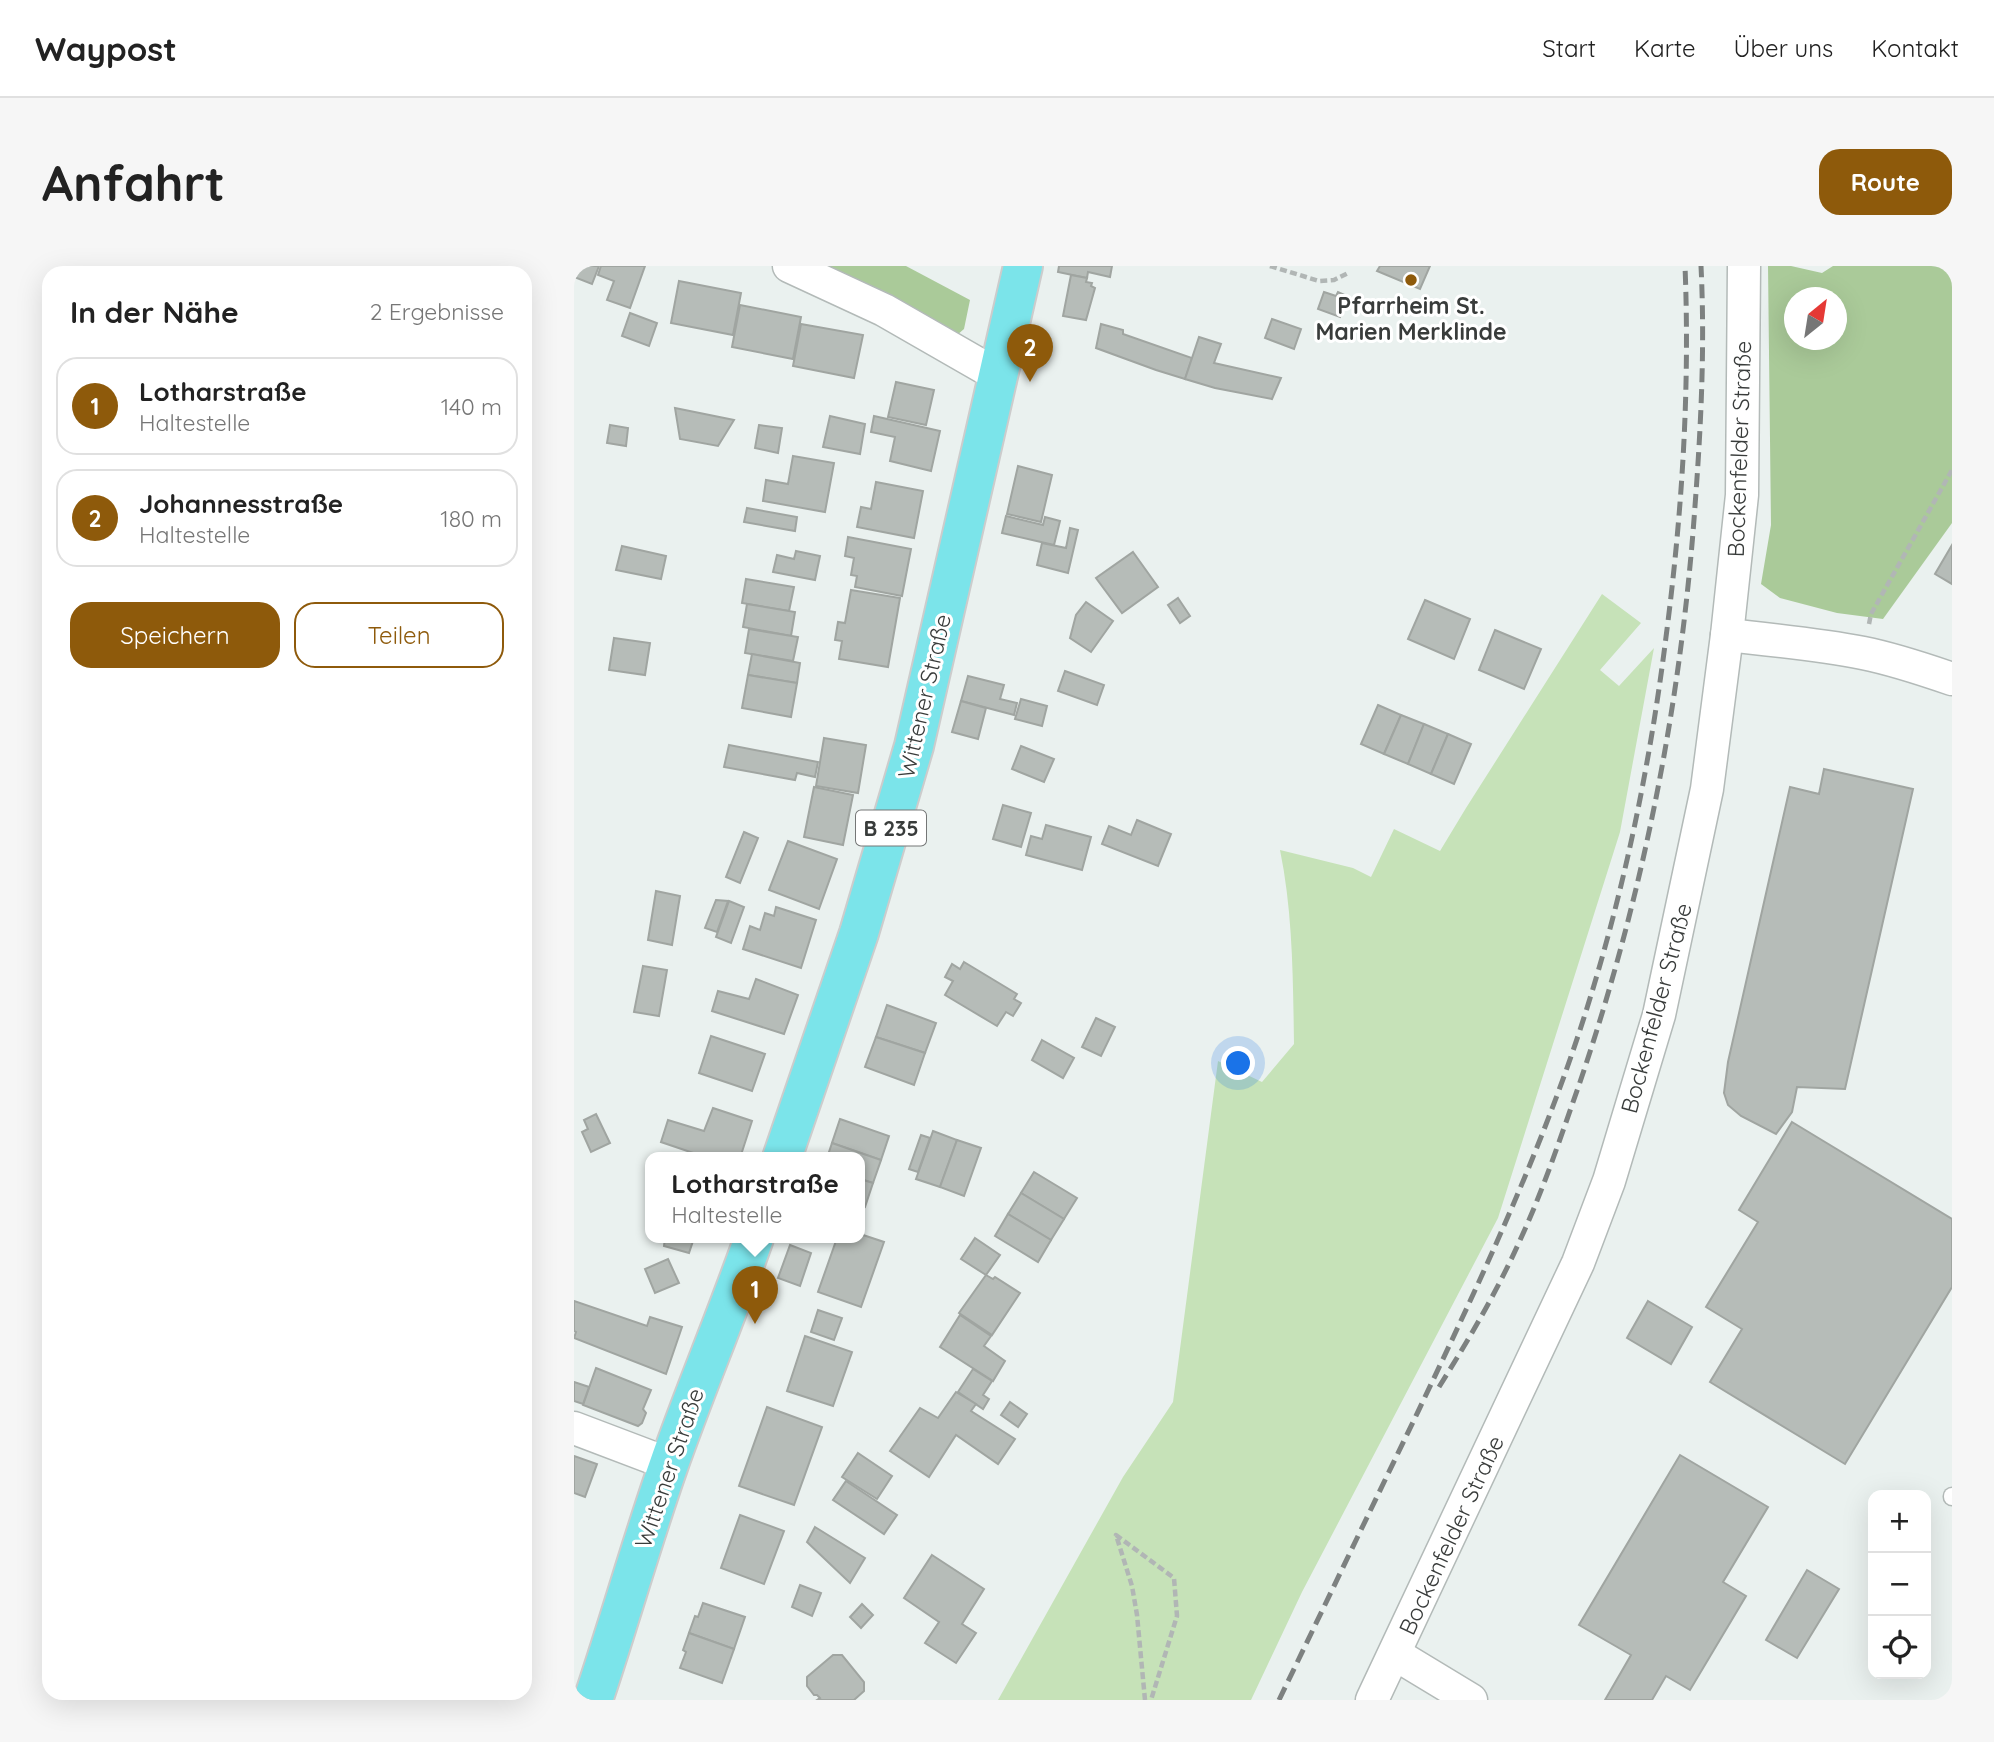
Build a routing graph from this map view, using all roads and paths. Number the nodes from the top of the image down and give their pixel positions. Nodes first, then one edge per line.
1 (789, 266) edge
2 (1023, 266) edge
3 (1270, 266) edge
4 (1744, 266) edge
5 (1348, 273) dead end
6 (999, 376) junction
7 (1952, 470) edge
8 (1727, 635) junction
9 (1864, 653) junction
10 (1952, 679) edge
11 (784, 1152) edge
12 (752, 1243) edge
13 (574, 1428) edge
14 (669, 1464) junction
15 (1395, 1654) junction
16 (593, 1700) edge
17 (1145, 1700) edge
18 (1151, 1700) edge
19 (1372, 1700) edge
20 (1471, 1700) edge

1 - 6 street
2 - 6 main road, Wittener Straße / B 235
3 - 5 path
4 - 8 street, Bockenfelder Straße
6 - 11 main road, Wittener Straße / B 235
7 - 9 path
8 - 9 street
8 - 15 street, Bockenfelder Straße
9 - 10 street
12 - 14 main road, Wittener Straße
13 - 14 street
14 - 16 main road, Wittener Straße
15 - 19 street, Bockenfelder Straße
15 - 20 street
17 - 18 path

